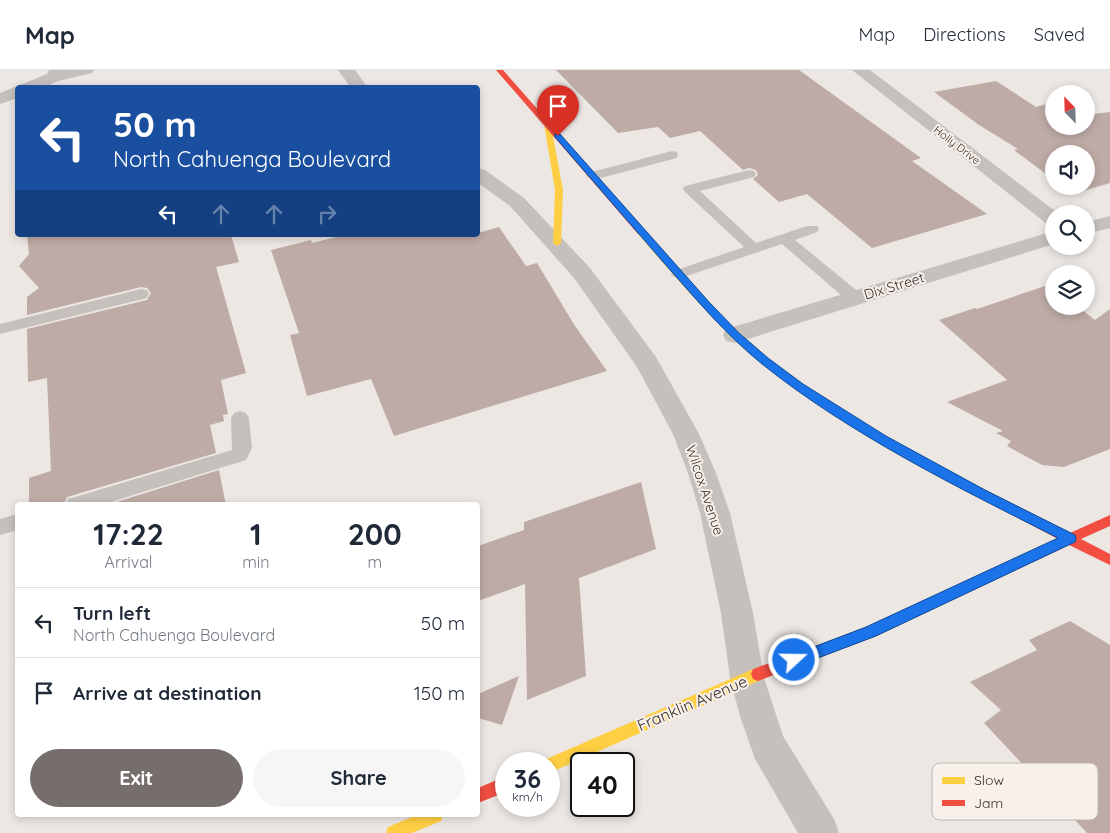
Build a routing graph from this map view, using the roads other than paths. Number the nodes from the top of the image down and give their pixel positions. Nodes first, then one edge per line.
1 (86, 70) edge
2 (346, 70) edge
3 (500, 70) edge
4 (860, 70) edge
5 (55, 73) edge
6 (32, 85) edge
7 (358, 85) edge
8 (15, 92) edge
9 (0, 99) edge
10 (546, 122) junction
11 (672, 155) dead end
12 (749, 174) dead end
13 (480, 175) edge
14 (593, 176) junction
15 (1045, 213) edge
16 (1110, 222) edge
17 (1095, 226) edge
18 (812, 229) dead end
19 (784, 238) junction
20 (1045, 240) edge
21 (557, 243) junction
22 (754, 249) junction
23 (679, 274) junction
24 (141, 294) dead end
25 (855, 298) junction
26 (0, 329) edge
27 (735, 335) junction
28 (240, 418) dead end
29 (85, 502) edge
30 (1110, 520) edge
31 (15, 523) edge
32 (0, 528) edge
33 (1070, 539) junction
34 (1110, 560) edge
35 (747, 678) junction
36 (560, 760) edge
37 (495, 789) edge
38 (480, 795) edge
39 (430, 817) edge
40 (394, 833) edge
41 (820, 833) edge

1 - 5 street
2 - 7 street
3 - 10 main road
4 - 15 street, Holly Drive
5 - 6 street
8 - 9 street
10 - 14 main road
10 - 21 main road
11 - 14 lane
12 - 22 lane
13 - 21 street, Wilcox Avenue
14 - 23 main road
16 - 17 street
18 - 19 lane
19 - 22 lane
19 - 25 lane
20 - 25 street, Dix Street
21 - 35 street, Wilcox Avenue
22 - 23 lane
23 - 27 main road
24 - 26 lane
25 - 27 street, Dix Street
27 - 33 main road
28 - 29 lane
30 - 33 main road, Franklin Avenue
31 - 32 lane
33 - 34 main road
33 - 35 main road, Franklin Avenue
35 - 36 main road, Franklin Avenue
35 - 41 street, Wilcox Avenue
37 - 38 main road
39 - 40 main road

